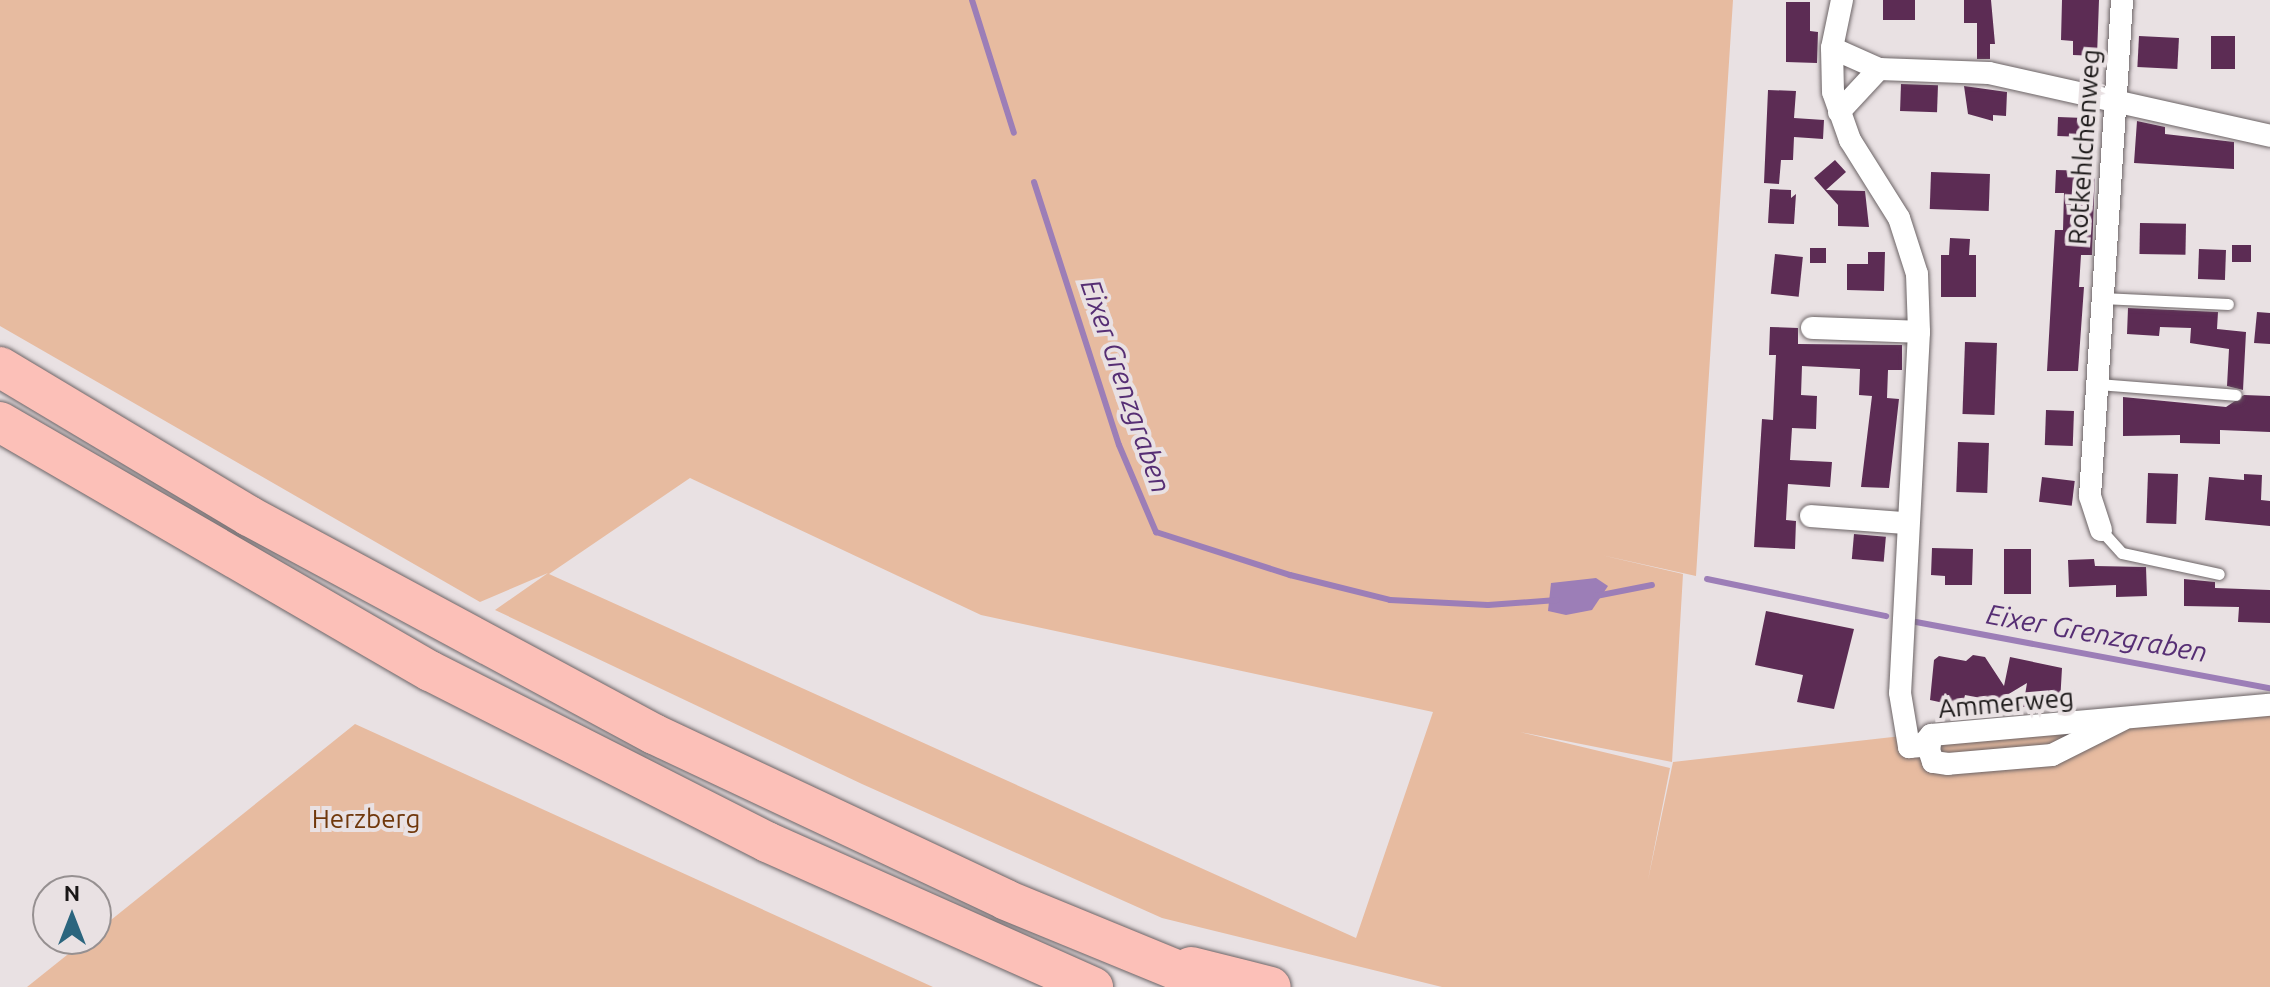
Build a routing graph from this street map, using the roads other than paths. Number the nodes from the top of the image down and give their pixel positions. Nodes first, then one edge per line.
1 (1842, 0) edge
2 (2122, 0) edge
3 (1832, 48) junction
4 (1879, 69) junction
5 (2115, 100) junction
6 (1839, 112) junction
7 (2270, 136) edge
8 (2102, 298) junction
9 (2228, 304) dead end
10 (1812, 328) dead end
11 (1919, 332) junction
12 (0, 367) edge
13 (2097, 384) junction
14 (2236, 395) dead end
15 (0, 422) edge
16 (1811, 516) dead end
17 (1905, 523) junction
18 (2101, 530) joint
19 (2219, 574) dead end
20 (2270, 705) edge
21 (1140, 957) junction
22 (1093, 987) edge
23 (1218, 987) edge
24 (1271, 987) edge

1 - 3 street
2 - 5 street, Rotkehlchenweg
3 - 4 street
3 - 6 street
4 - 5 street
4 - 6 street
5 - 7 street
5 - 8 street, Rotkehlchenweg
6 - 11 street
8 - 9 lane
8 - 13 street, Rotkehlchenweg
10 - 11 street
11 - 17 street
12 - 21 highway
13 - 14 lane
13 - 18 street, Rotkehlchenweg
15 - 22 highway
16 - 17 street
17 - 20 street, Ammerweg
18 - 19 lane, Rotkehlchenweg
21 - 23 highway
21 - 24 highway

